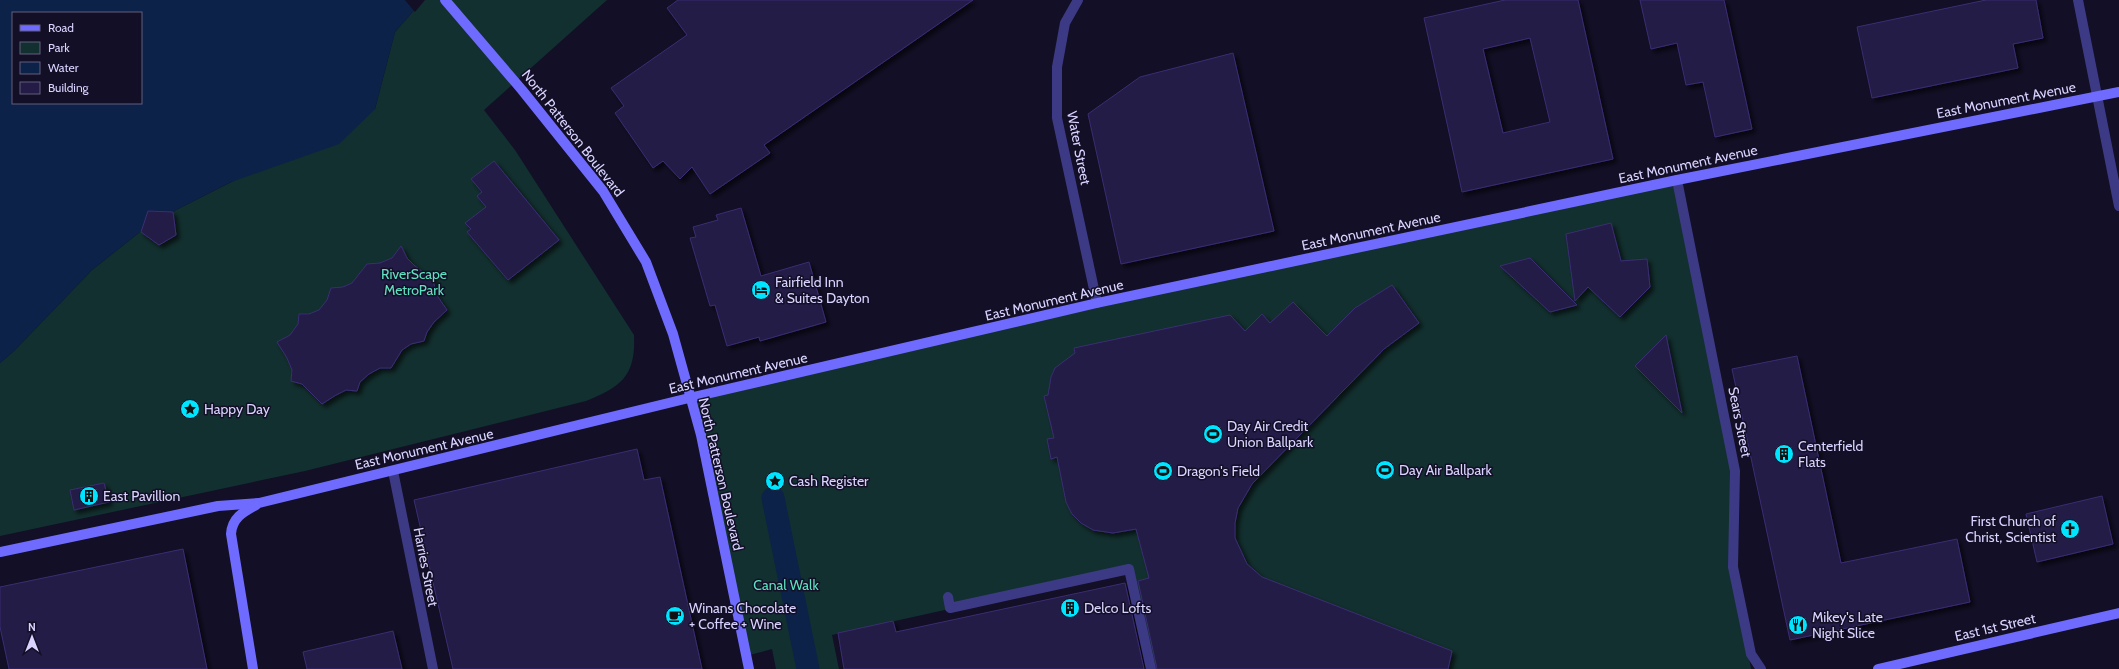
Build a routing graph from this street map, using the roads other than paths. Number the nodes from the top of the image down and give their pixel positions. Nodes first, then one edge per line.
1 (445, 0) edge
2 (1078, 0) edge
3 (2078, 0) edge
4 (2119, 92) edge
5 (2097, 96) junction
6 (1677, 180) junction
7 (2119, 206) edge
8 (1098, 303) junction
9 (689, 398) junction
10 (393, 470) junction
11 (259, 503) junction
12 (0, 552) edge
13 (948, 597) dead end
14 (2119, 613) edge
15 (253, 669) edge
16 (433, 669) edge
17 (749, 669) edge
18 (1151, 669) edge
19 (1761, 669) edge
20 (1878, 669) edge

1 - 9 main road, North Patterson Boulevard
2 - 8 street, Water Street
3 - 5 street
4 - 5 main road, East Monument Avenue
5 - 6 main road, East Monument Avenue
5 - 7 street
6 - 8 main road, East Monument Avenue
6 - 19 street, Sears Street
8 - 9 main road, East Monument Avenue
9 - 10 main road, East Monument Avenue
9 - 17 main road, North Patterson Boulevard
10 - 11 main road, East Monument Avenue
10 - 16 street, Harries Street
11 - 12 main road, East Monument Avenue
11 - 15 main road
13 - 18 street
14 - 20 main road, East 1st Street

